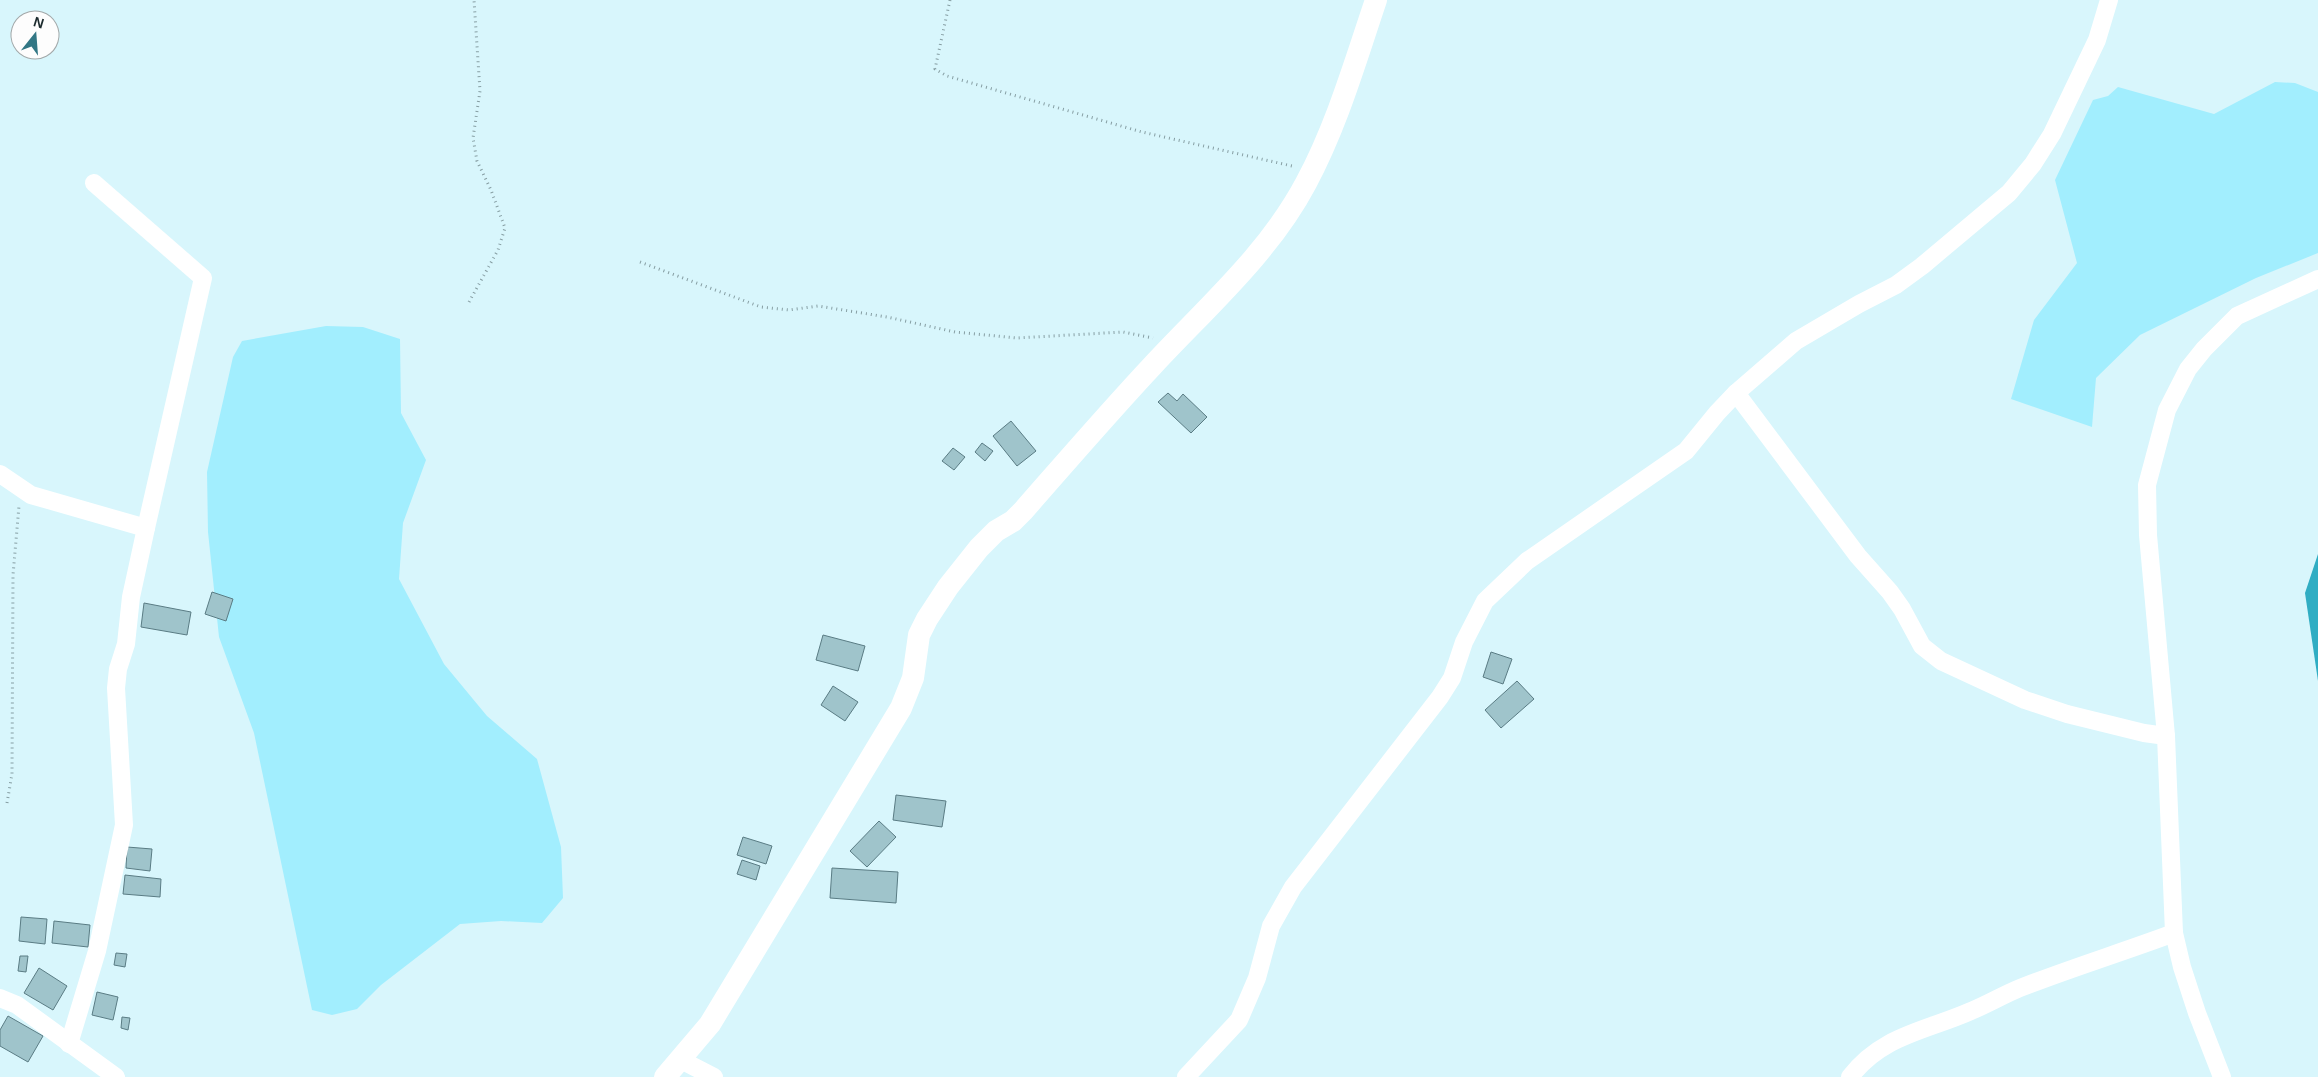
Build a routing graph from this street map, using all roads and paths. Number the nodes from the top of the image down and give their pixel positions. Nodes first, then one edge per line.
1 (474, 0) edge
2 (950, 0) edge
3 (1376, 0) edge
4 (2109, 0) edge
5 (1312, 171) junction
6 (94, 183) dead end
7 (640, 262) dead end
8 (2318, 279) edge
9 (469, 302) dead end
10 (1172, 345) junction
11 (1736, 393) junction
12 (0, 474) edge
13 (20, 488) junction
14 (146, 528) junction
15 (2166, 736) junction
16 (6, 802) dead end
17 (2174, 933) junction
18 (0, 998) edge
19 (69, 1044) junction
20 (680, 1060) junction
21 (116, 1077) edge
22 (665, 1077) edge
23 (714, 1077) edge
24 (1186, 1077) edge
25 (1850, 1077) edge
26 (2222, 1077) edge

1 - 9 path
2 - 5 path
3 - 5 street
4 - 11 street
5 - 10 street
6 - 14 street
7 - 10 path
8 - 15 street
10 - 20 street
11 - 15 street
11 - 24 street
12 - 13 street
13 - 14 street
13 - 16 path
14 - 19 street
15 - 17 street
17 - 25 street
17 - 26 street
18 - 19 street
19 - 21 street
20 - 22 street
20 - 23 street

